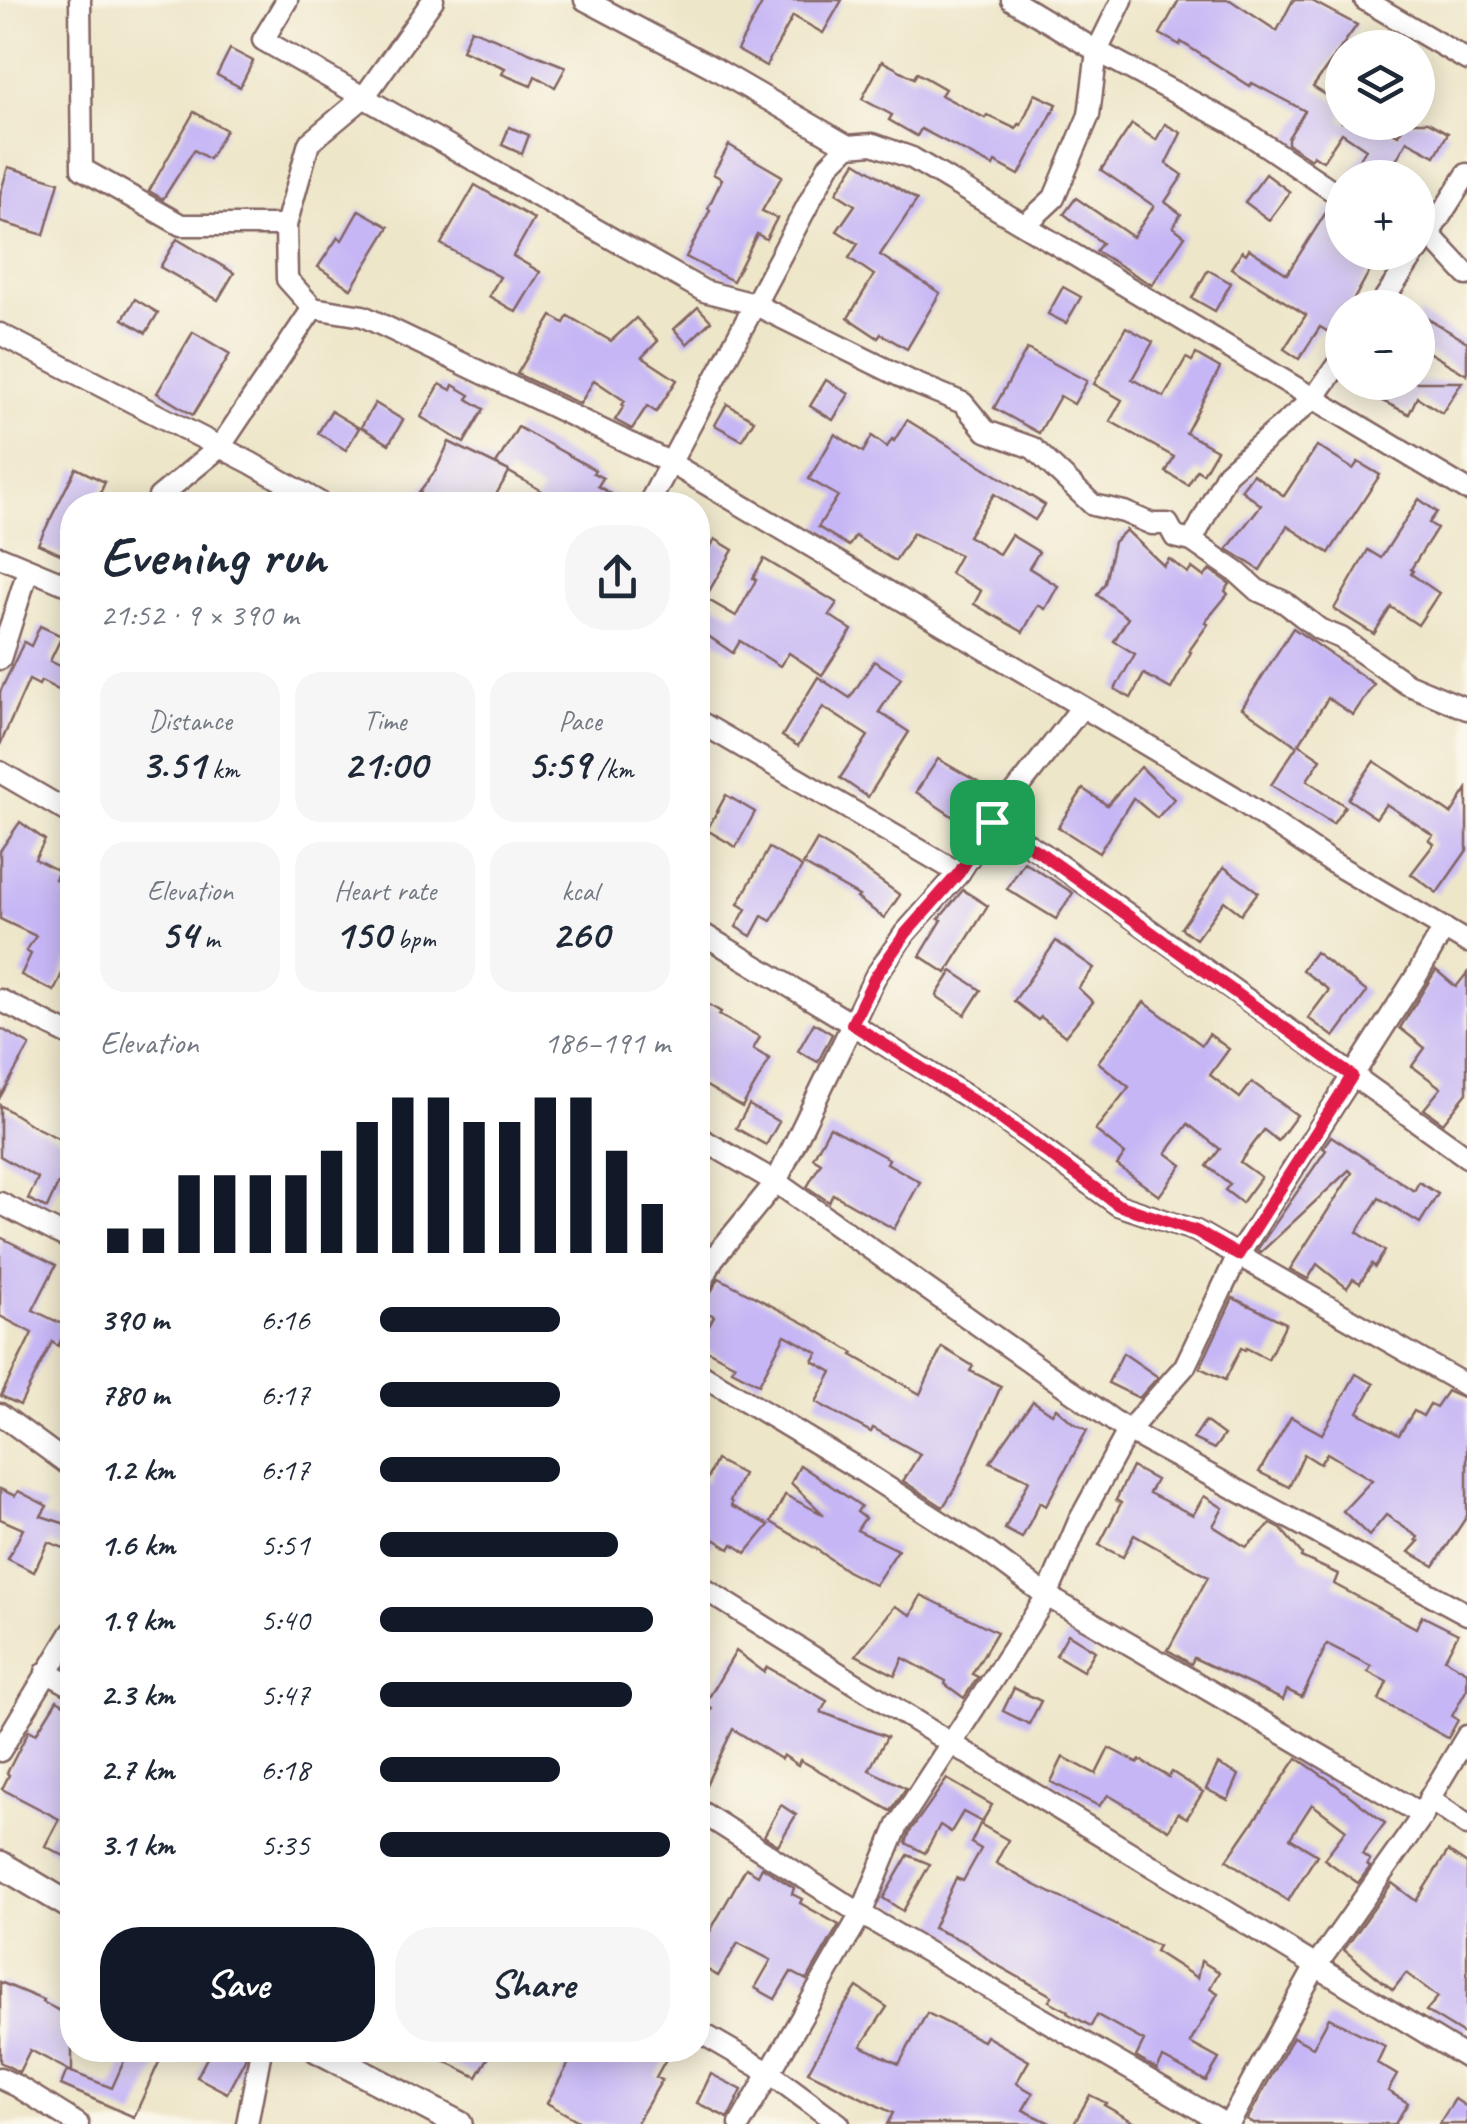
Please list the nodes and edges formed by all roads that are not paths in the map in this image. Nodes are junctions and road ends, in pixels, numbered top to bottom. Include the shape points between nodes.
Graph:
1 (80, 0) edge
2 (287, 0) edge
3 (433, 0) edge
4 (586, 0) edge
5 (1012, 0) edge
6 (1122, 0) edge
7 (1365, 0) edge
8 (1098, 50) junction
9 (1467, 60) edge
10 (364, 97) junction
11 (848, 146) junction
12 (1467, 174) edge
13 (1325, 186) edge
14 (1435, 220) edge
15 (286, 224) junction
16 (1025, 226) junction
17 (1435, 252) edge
18 (1467, 274) edge
19 (754, 304) junction
20 (312, 308) junction
21 (0, 334) edge
22 (1325, 382) edge
23 (1314, 398) junction
24 (220, 447) junction
25 (669, 462) junction
26 (1467, 490) edge
27 (164, 492) edge
28 (301, 492) edge
29 (654, 492) edge
30 (1192, 542) junction
31 (0, 557) edge
32 (28, 570) junction
33 (60, 582) edge
34 (0, 659) edge
35 (1082, 707) junction
36 (1467, 709) edge
37 (710, 728) edge
38 (0, 772) edge
39 (60, 807) edge
40 (992, 822) junction
41 (959, 873) junction
42 (1444, 928) junction
43 (710, 938) edge
44 (1467, 942) edge
45 (0, 1000) edge
46 (852, 1024) junction
47 (60, 1030) edge
48 (1352, 1076) junction
49 (710, 1144) edge
50 (1467, 1158) edge
51 (776, 1182) junction
52 (0, 1203) edge
53 (60, 1234) edge
54 (1238, 1255) junction
55 (710, 1265) edge
56 (710, 1379) edge
57 (1467, 1386) edge
58 (0, 1414) edge
59 (1128, 1431) junction
60 (60, 1457) edge
61 (710, 1593) edge
62 (1046, 1596) junction
63 (1467, 1614) edge
64 (60, 1650) edge
65 (46, 1672) junction
66 (60, 1680) edge
67 (1467, 1736) edge
68 (952, 1744) junction
69 (0, 1751) edge
70 (1426, 1807) junction
71 (710, 1818) edge
72 (1467, 1825) edge
73 (0, 1864) edge
74 (60, 1901) edge
75 (862, 1914) junction
76 (1316, 1966) junction
77 (710, 2038) edge
78 (1467, 2058) edge
79 (259, 2062) edge
80 (341, 2062) edge
81 (770, 2073) junction
82 (0, 2078) edge
83 (1200, 2118) edge
84 (78, 2124) edge
85 (246, 2124) edge
86 (459, 2124) edge
87 (740, 2124) edge
88 (839, 2124) edge
89 (1227, 2124) edge

1 - 15 street via 82,169 181,225
2 - 10 street via 263,40
3 - 10 street
4 - 11 street
5 - 8 street
6 - 8 street
7 - 9 street
8 - 13 street via 1232,123
8 - 16 street via 1090,115 1054,198
10 - 15 street via 309,143
10 - 19 street via 704,291
11 - 16 street via 873,144 912,158
11 - 19 street via 828,165
12 - 14 street
15 - 20 street via 286,279
16 - 23 street
17 - 18 street
19 - 25 street
19 - 30 street via 963,403 986,431 1033,448 1093,505 1168,524 1175,536
20 - 24 street
20 - 25 street via 363,316
21 - 24 street
22 - 23 street
23 - 26 street
23 - 30 street via 1228,474
24 - 27 street
24 - 28 street
25 - 29 street
25 - 35 street
30 - 36 street via 1407,684
31 - 32 street
32 - 33 street
32 - 34 street
35 - 40 street
35 - 42 street
37 - 41 street
38 - 39 street
40 - 41 street
40 - 48 street
41 - 46 street via 906,933
42 - 44 street
42 - 48 street
43 - 46 street
45 - 47 street
46 - 51 street
46 - 54 street via 994,1114 1118,1205 1196,1231
48 - 50 street
48 - 54 street
49 - 51 street
51 - 55 street
51 - 59 street
52 - 53 street
54 - 57 street
54 - 59 street via 1184,1366
56 - 62 street
58 - 60 street
59 - 62 street
59 - 63 street
61 - 68 street
62 - 68 street
62 - 70 street
64 - 65 street
65 - 66 street
65 - 69 street
67 - 70 street
68 - 75 street via 898,1825
68 - 76 street
70 - 72 street
70 - 76 street
71 - 75 street
73 - 74 street
75 - 81 street
75 - 83 street
76 - 78 street
76 - 89 street
77 - 81 street
79 - 85 street
80 - 86 street
81 - 87 street
81 - 88 street
82 - 84 street
83 - 89 street

